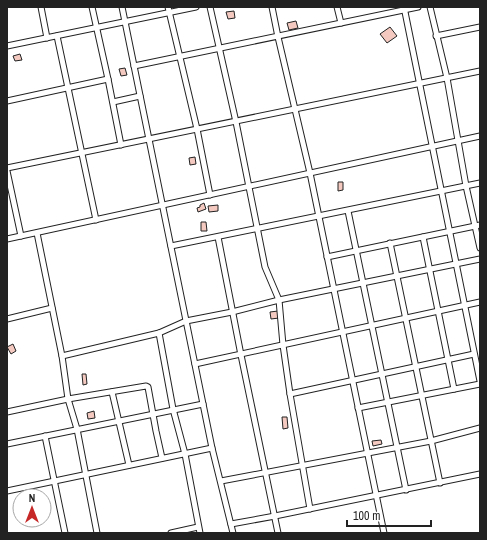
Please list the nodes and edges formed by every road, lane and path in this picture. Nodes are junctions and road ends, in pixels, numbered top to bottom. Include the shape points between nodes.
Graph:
1 (40, 7) edge
2 (92, 7) edge
3 (122, 7) edge
4 (196, 7) edge
5 (210, 7) edge
6 (272, 7) edge
7 (337, 7) edge
8 (418, 7) edge
9 (430, 7) edge
10 (404, 8) edge
11 (169, 10) edge
12 (125, 22) junction
13 (341, 23) junction
14 (96, 27) junction
15 (480, 27) edge
16 (56, 36) junction
17 (436, 36) junction
18 (278, 37) junction
19 (47, 38) junction
20 (7, 46) edge
21 (219, 48) junction
22 (179, 56) junction
23 (134, 66) junction
24 (480, 72) edge
25 (447, 78) junction
26 (108, 79) junction
27 (420, 83) junction
28 (67, 88) junction
29 (140, 96) junction
30 (7, 100) edge
31 (113, 102) junction
32 (295, 109) junction
33 (236, 122) junction
34 (197, 129) junction
35 (480, 136) edge
36 (149, 139) junction
37 (458, 140) junction
38 (121, 145) junction
39 (432, 146) junction
40 (82, 153) junction
41 (7, 168) edge
42 (7, 171) edge
43 (310, 173) junction
44 (480, 183) edge
45 (249, 186) junction
46 (466, 186) junction
47 (440, 191) junction
48 (210, 195) junction
49 (162, 205) junction
50 (348, 211) junction
51 (319, 216) junction
52 (96, 220) junction
53 (478, 225) edge
54 (257, 229) junction
55 (449, 231) junction
56 (37, 233) junction
57 (20, 236) junction
58 (218, 237) junction
59 (423, 237) junction
60 (7, 239) edge
61 (390, 243) junction
62 (171, 246) junction
63 (480, 248) edge
64 (356, 251) junction
65 (327, 257) junction
66 (480, 259) edge
67 (456, 264) junction
68 (430, 270) junction
69 (396, 277) junction
70 (363, 284) junction
71 (334, 288) junction
72 (279, 300) junction
73 (480, 302) edge
74 (464, 306) junction
75 (52, 308) junction
76 (438, 311) junction
77 (232, 312) junction
78 (405, 318) junction
79 (7, 319) edge
80 (186, 321) junction
81 (372, 326) junction
82 (343, 332) junction
83 (159, 333) junction
84 (283, 345) junction
85 (474, 354) junction
86 (241, 355) junction
87 (62, 356) junction
88 (448, 360) junction
89 (195, 364) junction
90 (415, 367) junction
91 (382, 374) junction
92 (353, 381) junction
93 (480, 381) edge
94 (480, 384) edge
95 (454, 389) junction
96 (112, 392) junction
97 (290, 394) junction
98 (421, 395) junction
99 (68, 399) junction
100 (388, 402) junction
101 (203, 404) junction
102 (358, 408) junction
103 (174, 409) junction
104 (7, 412) edge
105 (153, 414) junction
106 (119, 421) junction
107 (480, 428) edge
108 (77, 429) junction
109 (45, 436) junction
110 (431, 441) junction
111 (7, 444) edge
112 (397, 447) junction
113 (212, 448) junction
114 (367, 453) junction
115 (185, 454) junction
116 (162, 458) junction
117 (129, 465) junction
118 (303, 465) junction
119 (266, 473) junction
120 (86, 474) junction
121 (480, 474) edge
122 (54, 481) junction
123 (221, 481) junction
124 (440, 483) junction
125 (406, 490) junction
126 (7, 491) edge
127 (376, 496) junction
128 (310, 509) junction
129 (275, 516) junction
130 (231, 524) junction
131 (198, 527) junction
132 (65, 533) edge
133 (97, 533) edge
134 (171, 533) edge
135 (200, 533) edge
136 (233, 533) edge
137 (278, 533) edge
138 (384, 533) edge

1 - 19 street
2 - 14 street
3 - 12 street
4 - 11 street
5 - 21 street
6 - 18 street
7 - 13 street
8 - 10 street
9 - 17 street
10 - 13 street
10 - 27 street
11 - 12 street
11 - 22 street
12 - 14 street
12 - 23 street
13 - 18 street
14 - 16 street
14 - 26 street
15 - 17 street
16 - 19 street
16 - 28 street
17 - 25 street
18 - 21 street
18 - 32 street
19 - 20 street
21 - 22 street
21 - 33 street
22 - 23 street
22 - 34 street
23 - 29 street
24 - 25 street
25 - 27 street
25 - 37 street
26 - 28 street
26 - 31 street
27 - 32 street
27 - 39 street
28 - 30 street
28 - 40 street
29 - 31 street
29 - 36 street
31 - 38 street
32 - 33 street
32 - 43 street
33 - 34 street
33 - 45 street
34 - 36 street
34 - 48 street
35 - 37 street
36 - 38 street
36 - 49 street
37 - 39 street
37 - 46 street
38 - 40 street
39 - 43 street
39 - 47 street
40 - 41 street
40 - 52 street
42 - 57 street
43 - 45 street
43 - 51 street
44 - 46 street
45 - 48 street
45 - 54 street
46 - 47 street
46 - 53 street
47 - 50 street
47 - 55 street
48 - 49 street
49 - 52 street
49 - 62 street
50 - 51 street
50 - 64 street
51 - 54 street
51 - 65 street
52 - 56 street
53 - 55 street
53 - 63 street
54 - 58 street
54 - 72 street via 265,267
55 - 59 street
55 - 67 street
56 - 57 street
56 - 75 street
57 - 60 street
58 - 62 street
58 - 77 street
59 - 61 street
59 - 68 street
61 - 64 street
61 - 69 street
62 - 80 street
64 - 65 street
64 - 70 street
65 - 71 street
66 - 67 street
67 - 68 street
67 - 74 street
68 - 69 street
68 - 76 street
69 - 70 street
69 - 78 street
70 - 71 street
70 - 81 street
71 - 72 street
71 - 82 street
72 - 77 street
72 - 84 street
73 - 74 street
74 - 76 street
74 - 85 street
75 - 79 street
75 - 87 street
76 - 78 street
76 - 88 street
77 - 80 street
77 - 86 street
78 - 81 street
78 - 90 street
80 - 83 street
80 - 89 street
81 - 82 street
81 - 91 street
82 - 84 street
82 - 92 street
83 - 87 street
83 - 103 street
84 - 86 street
84 - 97 street
85 - 88 street
85 - 93 street
86 - 89 street
86 - 119 street
87 - 99 street
88 - 90 street
88 - 95 street
89 - 101 street
90 - 91 street
90 - 98 street
91 - 92 street
91 - 100 street
92 - 97 street
92 - 102 street
94 - 95 street
95 - 98 street
96 - 99 street
96 - 105 street via 148,387
96 - 106 street
97 - 118 street
98 - 100 street
98 - 110 street
99 - 104 street
99 - 108 street
100 - 102 street
100 - 112 street
101 - 103 street
101 - 113 street
102 - 114 street
103 - 105 street
103 - 115 street
105 - 106 street
105 - 116 street
106 - 108 street
106 - 117 street
107 - 110 street
108 - 109 street
108 - 120 street
109 - 111 street
109 - 122 street
110 - 112 street
110 - 124 street
112 - 114 street
112 - 125 street
113 - 115 street
113 - 123 street
114 - 118 street
114 - 127 street
115 - 116 street
115 - 131 street
116 - 117 street
117 - 120 street
118 - 119 street
118 - 128 street
119 - 123 street
119 - 129 street
120 - 122 street
120 - 133 street
121 - 124 street
122 - 126 street
122 - 132 street
123 - 130 street
124 - 125 street
125 - 127 street
127 - 128 street
127 - 138 street
128 - 129 street
129 - 130 street
129 - 137 street
130 - 136 street
131 - 134 street
131 - 135 street

